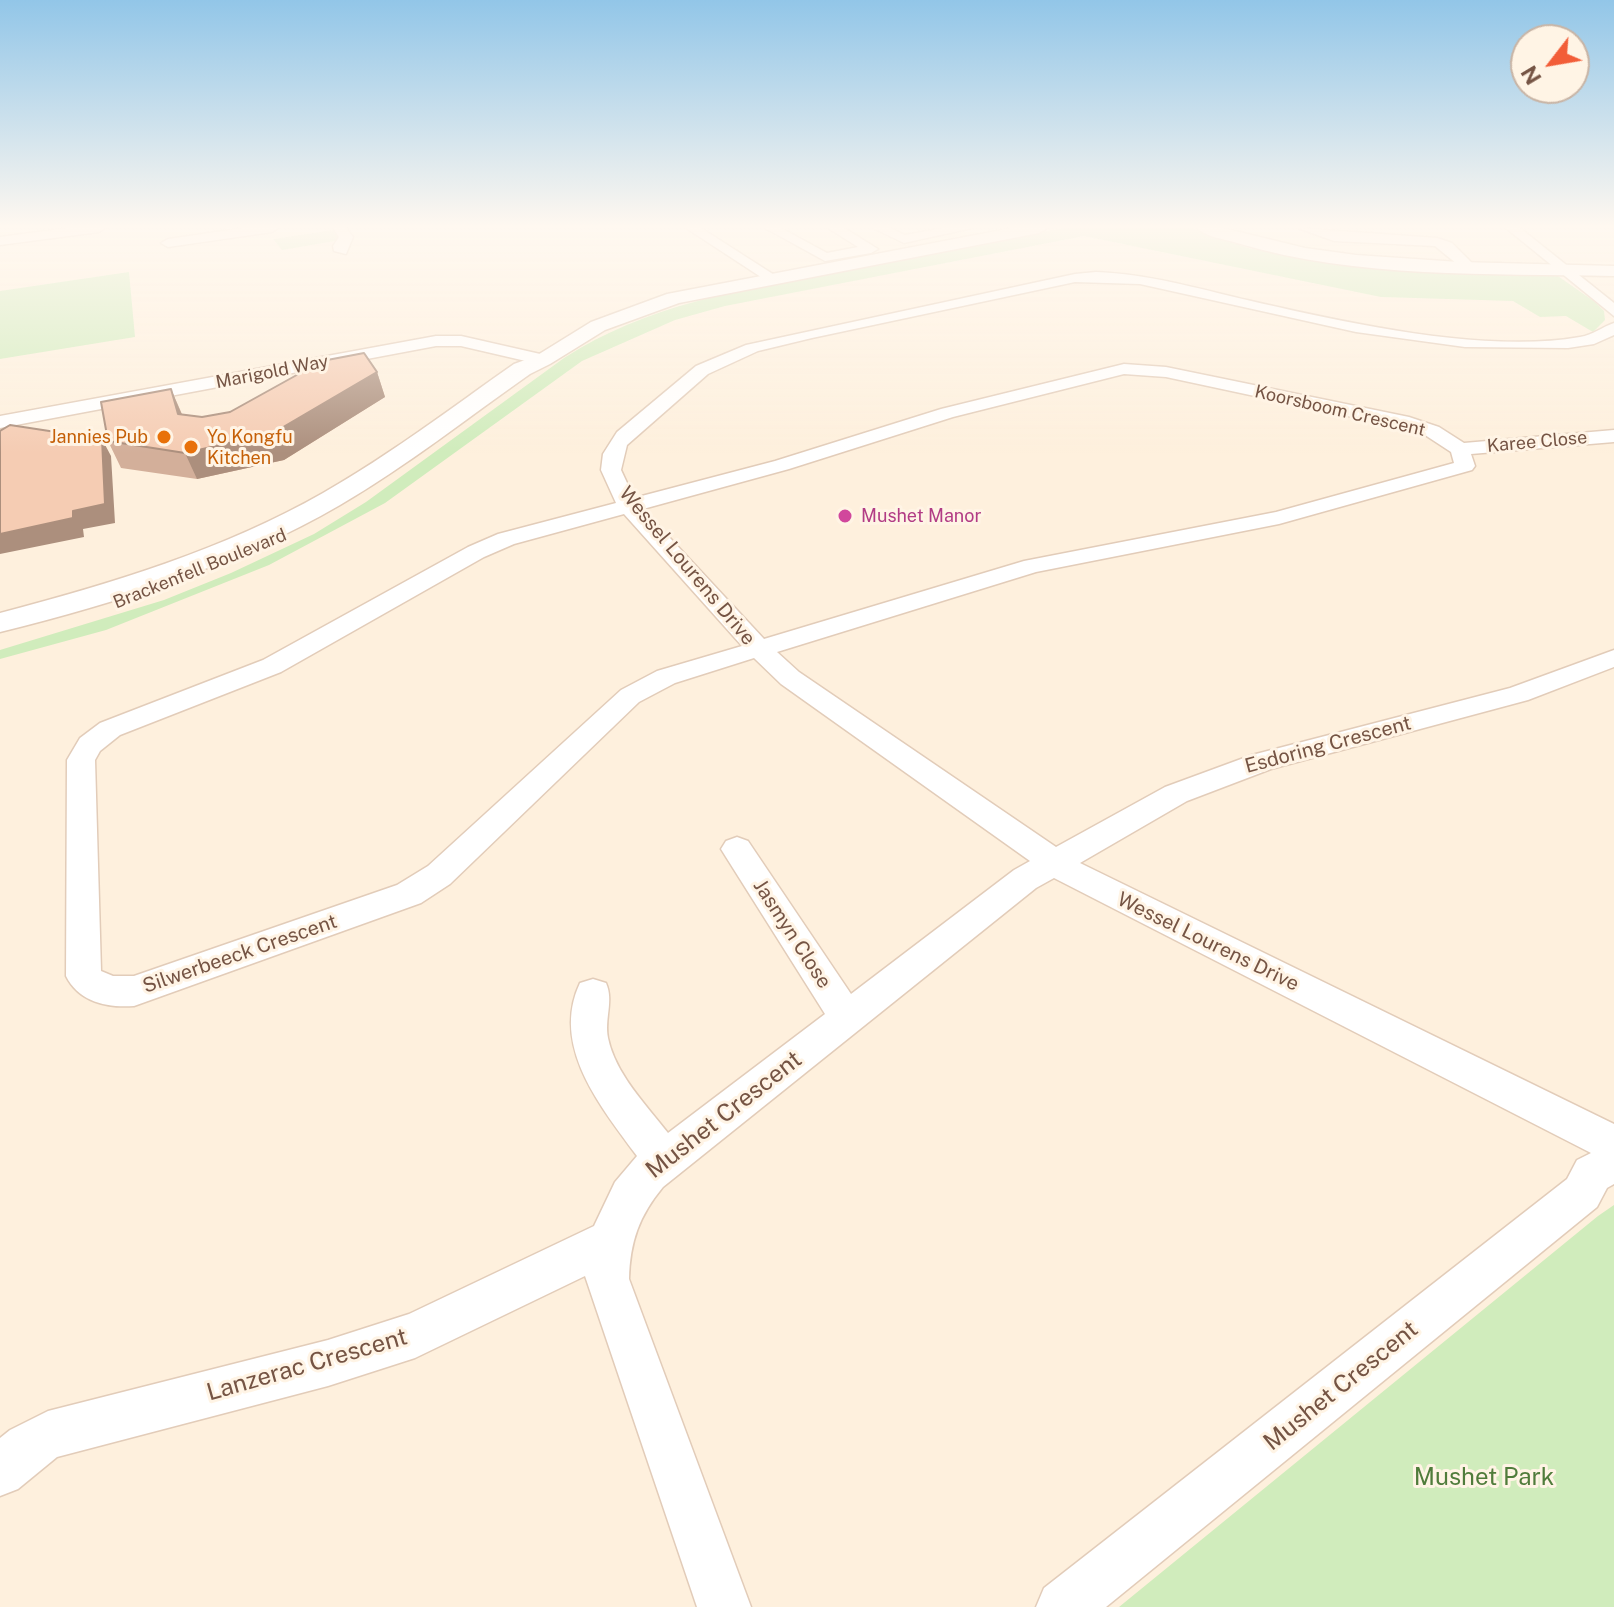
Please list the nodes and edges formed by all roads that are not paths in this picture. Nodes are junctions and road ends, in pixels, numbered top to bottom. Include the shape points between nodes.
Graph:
1 (660, 303) edge
2 (957, 303) edge
3 (1239, 303) edge
4 (1614, 328) edge
5 (543, 360) junction
6 (0, 422) edge
7 (1614, 436) edge
8 (1460, 449) junction
9 (630, 506) junction
10 (0, 623) edge
11 (0, 638) edge
12 (757, 649) junction
13 (1614, 658) edge
14 (737, 849) dead end
15 (1054, 862) junction
16 (593, 994) dead end
17 (847, 1018) junction
18 (1614, 1144) edge
19 (664, 1161) junction
20 (1614, 1163) edge
21 (609, 1241) junction
22 (0, 1471) edge
23 (724, 1607) edge
24 (1063, 1607) edge

1 - 5 street, Brackenfell Boulevard via 582,334
2 - 9 street, Wessel Lourens Drive via 777,341 702,370 615,446 613,477
3 - 4 street, Wessel Lourens Drive via 1423,338 1549,345 1590,339
5 - 6 street, Marigold Way via 461,341 436,341
5 - 10 street, Brackenfell Boulevard via 304,514 157,576
5 - 11 street, Brackenfell Boulevard via 523,380 373,486 299,529 200,573
7 - 8 street, Karee Close
8 - 9 street, Koorsboom Crescent via 1409,423 1133,368 947,413
8 - 12 street via 1465,466 1454,471 1279,518 1032,566
9 - 12 street, Wessel Lourens Drive
9 - 12 street, Silwerbeeck Crescent via 485,547 272,666 99,736 84,752 80,767 82,967 89,983 108,991 134,991 409,894 439,875 630,696 666,677
12 - 15 street, Wessel Lourens Drive via 790,678
13 - 15 street, Esdoring Crescent via 1519,694 1222,774
14 - 17 street, Jasmyn Close
15 - 17 street, Mushet Crescent
15 - 18 street, Wessel Lourens Drive
16 - 19 street via 589,1043
17 - 19 street, Mushet Crescent
19 - 21 street, Mushet Crescent via 635,1187
20 - 24 street, Mushet Crescent via 1592,1174 1582,1193
21 - 22 street, Lanzerac Crescent via 415,1335 328,1363 48,1435
21 - 23 street, Mushet Crescent via 607,1279

